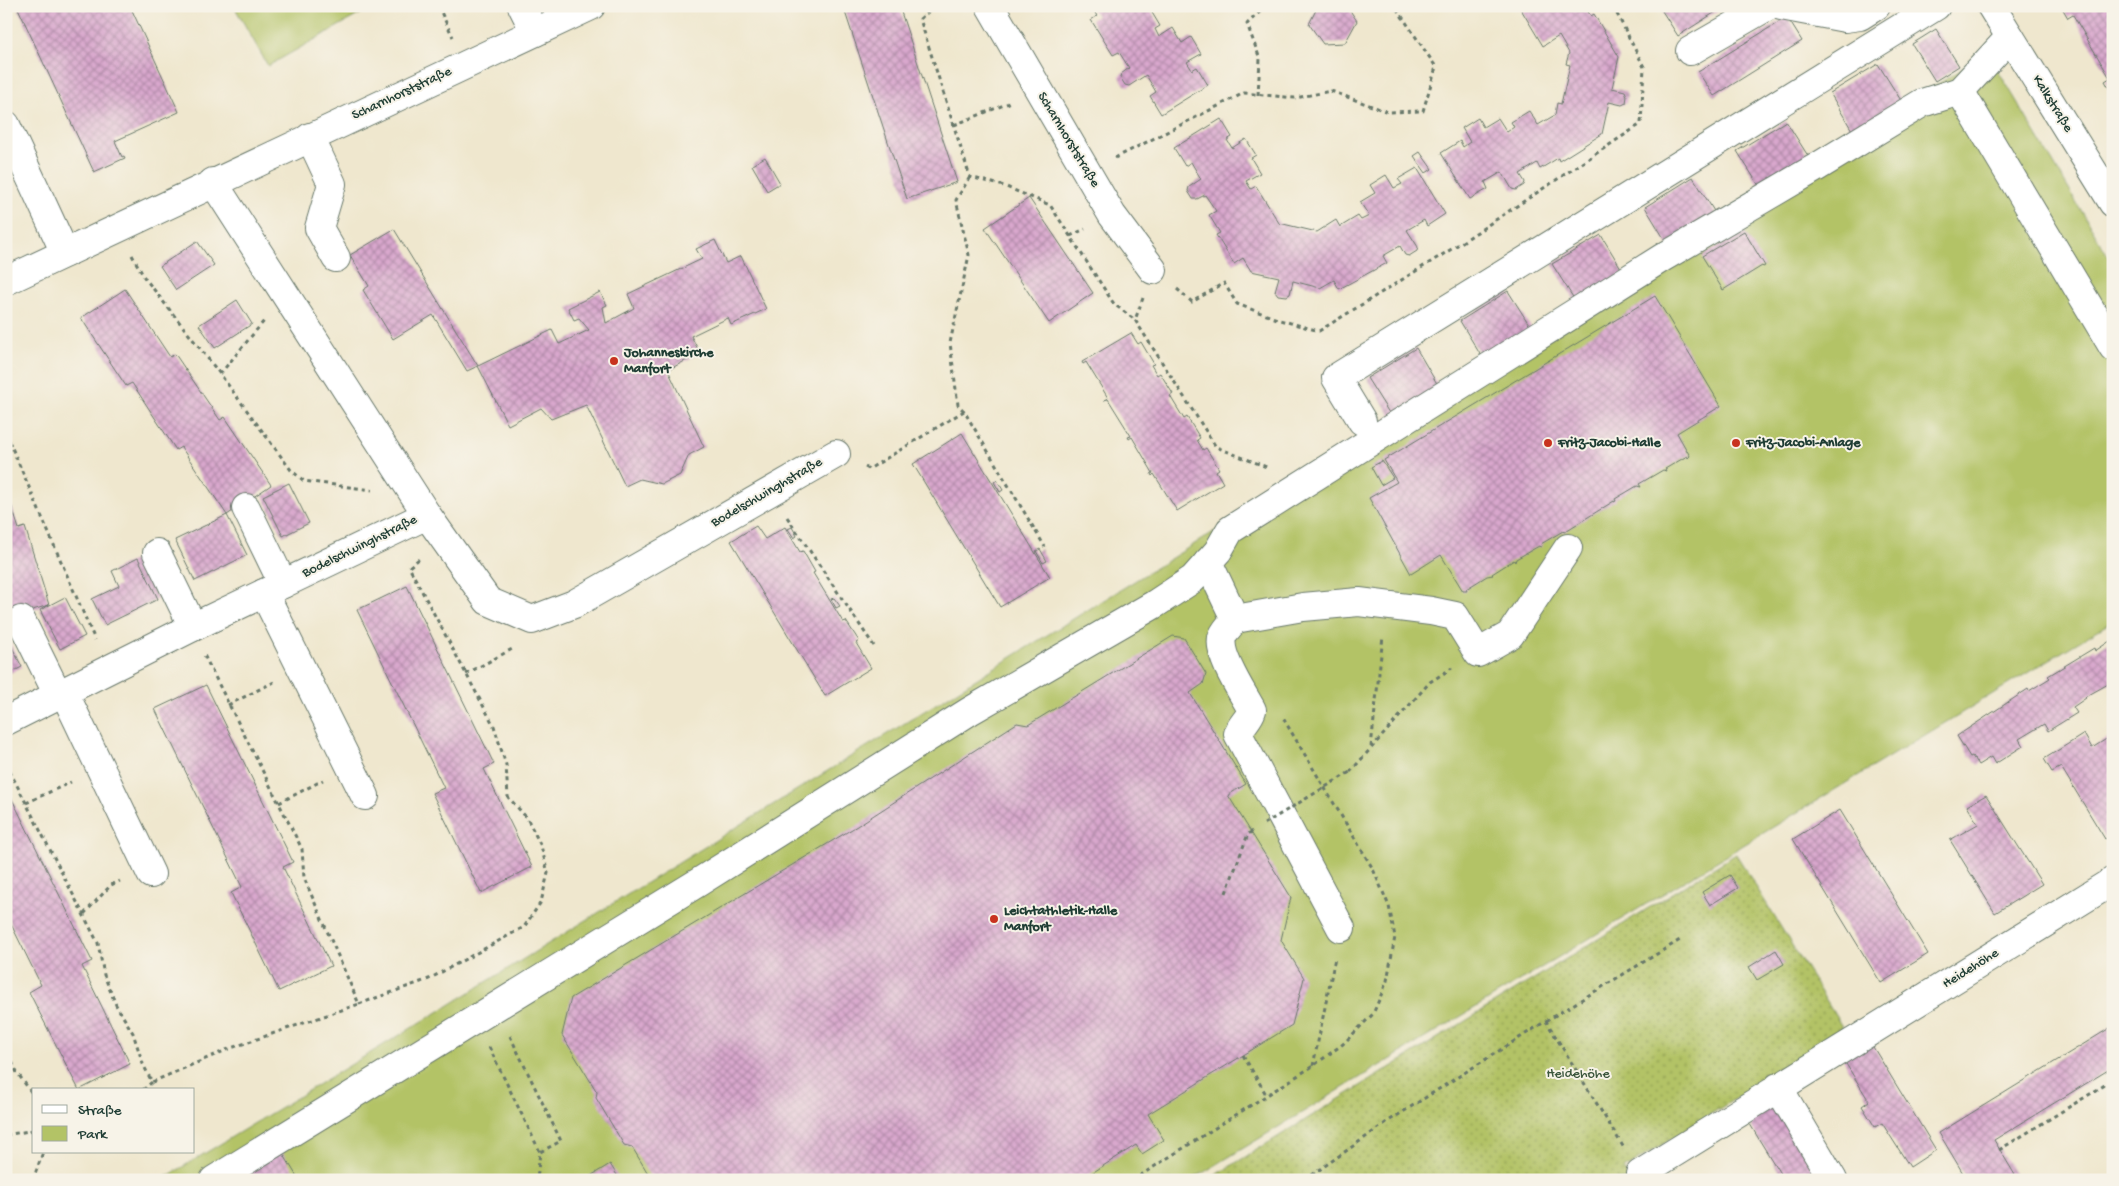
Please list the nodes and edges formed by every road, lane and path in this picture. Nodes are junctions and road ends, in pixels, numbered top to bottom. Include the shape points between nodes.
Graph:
1 (522, 6) edge
2 (591, 6) edge
3 (936, 6) edge
4 (990, 6) edge
5 (1266, 6) edge
6 (1395, 6) edge
7 (1613, 6) edge
8 (1768, 6) edge
9 (1781, 6) edge
10 (1876, 6) edge
11 (1991, 6) edge
12 (1920, 10) edge
13 (535, 32) junction
14 (2010, 37) junction
15 (1690, 51) dead end
16 (1038, 88) junction
17 (1960, 91) junction
18 (1258, 95) junction
19 (6, 125) edge
20 (954, 125) junction
21 (310, 137) junction
22 (1088, 172) junction
23 (2105, 172) edge
24 (970, 177) junction
25 (213, 182) junction
26 (2113, 203) edge
27 (118, 228) junction
28 (65, 253) junction
29 (336, 258) dead end
30 (1153, 270) junction
31 (6, 281) edge
32 (286, 295) junction
33 (2105, 315) edge
34 (1135, 320) junction
35 (2113, 348) edge
36 (220, 374) junction
37 (964, 412) junction
38 (1362, 421) dead end
39 (6, 434) edge
40 (836, 454) joint
41 (1276, 468) dead end
42 (770, 492) junction
43 (420, 505) junction
44 (246, 508) dead end
45 (444, 540) junction
46 (1045, 548) dead end
47 (1568, 548) dead end
48 (157, 553) dead end
49 (1208, 562) junction
50 (274, 589) junction
51 (1387, 606) junction
52 (1235, 619) junction
53 (21, 620) dead end
54 (532, 620) junction
55 (192, 628) junction
56 (874, 646) dead end
57 (302, 668) junction
58 (1452, 669) dead end
59 (108, 670) junction
60 (466, 674) junction
61 (61, 693) junction
62 (228, 705) junction
63 (1278, 711) dead end
64 (6, 721) edge
65 (1371, 748) junction
66 (6, 764) edge
67 (351, 766) junction
68 (100, 768) junction
69 (365, 796) dead end
70 (26, 803) junction
71 (278, 803) junction
72 (149, 871) joint
73 (2113, 881) edge
74 (1226, 893) dead end
75 (84, 914) junction
76 (1341, 928) joint
77 (1680, 940) dead end
78 (359, 1004) junction
79 (475, 1019) junction
80 (1546, 1022) junction
81 (509, 1033) dead end
82 (6, 1047) edge
83 (1243, 1055) dead end
84 (1313, 1066) junction
85 (2113, 1080) edge
86 (152, 1082) junction
87 (1778, 1087) junction
88 (144, 1088) edge
89 (32, 1093) edge
90 (1267, 1096) junction
91 (32, 1130) edge
92 (6, 1135) edge
93 (2000, 1150) dead end
94 (540, 1152) junction
95 (43, 1154) edge
96 (1963, 1172) dead end
97 (1642, 1177) edge
98 (33, 1180) edge
99 (214, 1180) edge
100 (537, 1180) edge
101 (1132, 1180) edge
102 (1305, 1180) edge
103 (1833, 1180) edge
104 (1950, 1180) edge

1 - 13 street
2 - 13 street, Scharnhorststraße
3 - 20 path via 920,19
4 - 16 street, Scharnhorststraße
5 - 18 path via 1247,24 1260,59
6 - 18 path via 1436,67 1424,111 1388,112 1331,91 1295,98
7 - 30 path via 1644,66 1641,124 1450,250 1319,331 1237,304 1224,283 1192,302
8 - 15 street
9 - 10 street via 1845,18 1860,16
11 - 14 street, Kalkstraße
12 - 38 street via 1336,378
13 - 21 street, Scharnhorststraße
14 - 17 street
14 - 23 street, Kalkstraße
16 - 20 path via 1002,107
16 - 22 street, Scharnhorststraße
17 - 33 street
17 - 49 street via 1922,103 1506,355 1230,530
18 - 22 path via 1244,93
19 - 28 street
20 - 24 path
21 - 25 street, Scharnhorststraße
21 - 29 street via 332,184 319,228
22 - 30 street, Scharnhorststraße via 1112,215
23 - 26 street, Kalkstraße
24 - 34 path via 1004,186 1050,205 1114,304
24 - 37 path via 956,200 969,255 950,343 958,405
25 - 27 street, Scharnhorststraße
25 - 32 street
27 - 28 street, Scharnhorststraße
27 - 36 path via 144,277
28 - 31 street, Scharnhorststraße
30 - 34 path
32 - 36 path
32 - 43 street
33 - 35 street
34 - 41 path via 1216,446
36 - 43 path via 291,470 304,481
37 - 40 path via 869,469
37 - 46 path
39 - 59 path
40 - 42 street, Bodelschwinghstraße
42 - 54 street, Bodelschwinghstraße via 574,604
42 - 56 path
43 - 45 street, Bodelschwinghstraße
43 - 50 street, Bodelschwinghstraße
44 - 50 street
45 - 54 street, Bodelschwinghstraße via 488,601
45 - 60 path via 409,567
47 - 51 street via 1510,635 1478,653 1455,616
48 - 55 street
49 - 52 street
49 - 79 street via 1193,578 1155,604 970,711
50 - 55 street, Bodelschwinghstraße
50 - 57 street
51 - 52 street via 1359,602
51 - 65 path
52 - 76 street via 1222,636 1221,647 1252,710 1250,719 1238,734
53 - 61 street
54 - 60 path via 520,645
55 - 59 street, Bodelschwinghstraße
55 - 62 path
57 - 62 path
57 - 67 street
58 - 65 path via 1430,682
59 - 61 street, Bodelschwinghstraße
60 - 78 path via 494,726 506,766 508,797 527,818 541,846 548,873 541,902 524,927 429,979
61 - 64 street, Bodelschwinghstraße
61 - 68 street
62 - 71 path
63 - 84 path via 1374,869 1389,906 1395,937 1387,981 1372,1014 1343,1044
65 - 74 path, bridge via 1350,772 1248,834
66 - 70 path
67 - 69 street
67 - 71 path
68 - 70 path
68 - 72 street
70 - 75 path
71 - 78 path via 302,850 304,878
72 - 75 path via 111,885
73 - 87 street, Heidehöhe
75 - 86 path via 98,944 104,975 116,1005 133,1033
76 - 84 path
77 - 80 path
78 - 86 path via 231,1048
79 - 94 path
79 - 99 street
80 - 97 path
80 - 102 path via 1387,1122
81 - 94 path via 561,1141
82 - 89 path via 16,1071
83 - 90 path
84 - 90 path
85 - 93 path
86 - 88 path
87 - 97 street, Heidehöhe
87 - 103 street
90 - 101 path
91 - 92 path
94 - 100 path
95 - 98 path
96 - 104 path

